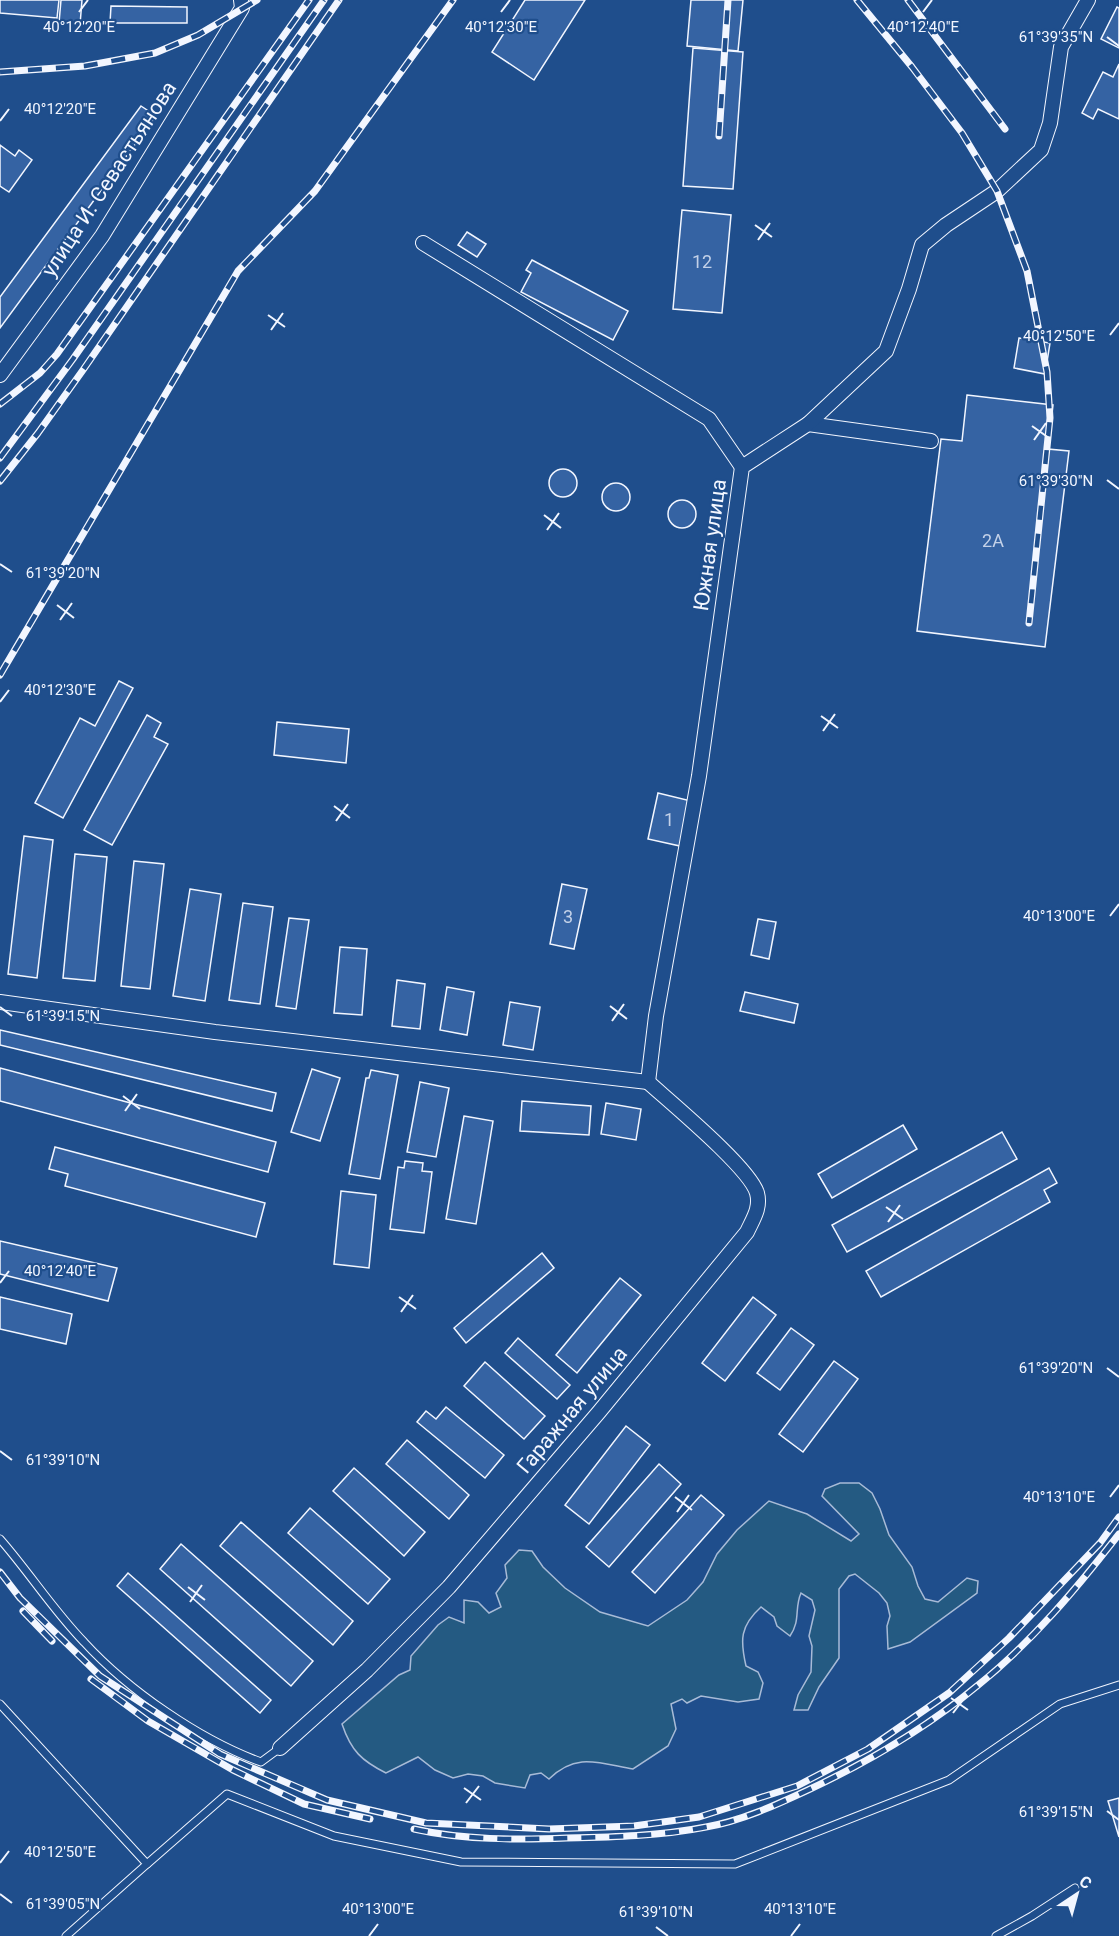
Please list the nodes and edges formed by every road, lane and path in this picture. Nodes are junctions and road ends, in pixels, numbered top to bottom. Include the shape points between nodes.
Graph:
1 (241, 0) edge
2 (1088, 0) edge
3 (423, 243) dead end
4 (0, 375) edge
5 (808, 424) junction
6 (932, 441) dead end
7 (742, 467) junction
8 (0, 1002) edge
9 (648, 1082) junction
10 (0, 1539) edge
11 (1119, 1685) edge
12 (0, 1704) edge
13 (280, 1748) joint
14 (147, 1864) junction
15 (1075, 1888) dead end
16 (66, 1936) edge
17 (996, 1936) edge

1 - 4 street, улица И. Севастьянова via 242,8 102,236
2 - 5 street, Южная улица via 1061,47 1050,123 1041,150 997,191 922,245 886,351
3 - 7 street via 709,419
5 - 6 street
5 - 7 street, Южная улица
7 - 9 street, Южная улица via 699,776
8 - 9 street via 215,1032
9 - 13 street, Гаражная улица via 743,1170 757,1192 758,1209 747,1232 449,1587 367,1670
10 - 13 lane via 83,1642 130,1686 240,1754 261,1762
11 - 14 lane via 1060,1704 949,1780 735,1864 461,1862 334,1836 227,1794
12 - 14 lane
14 - 16 lane
15 - 17 lane

